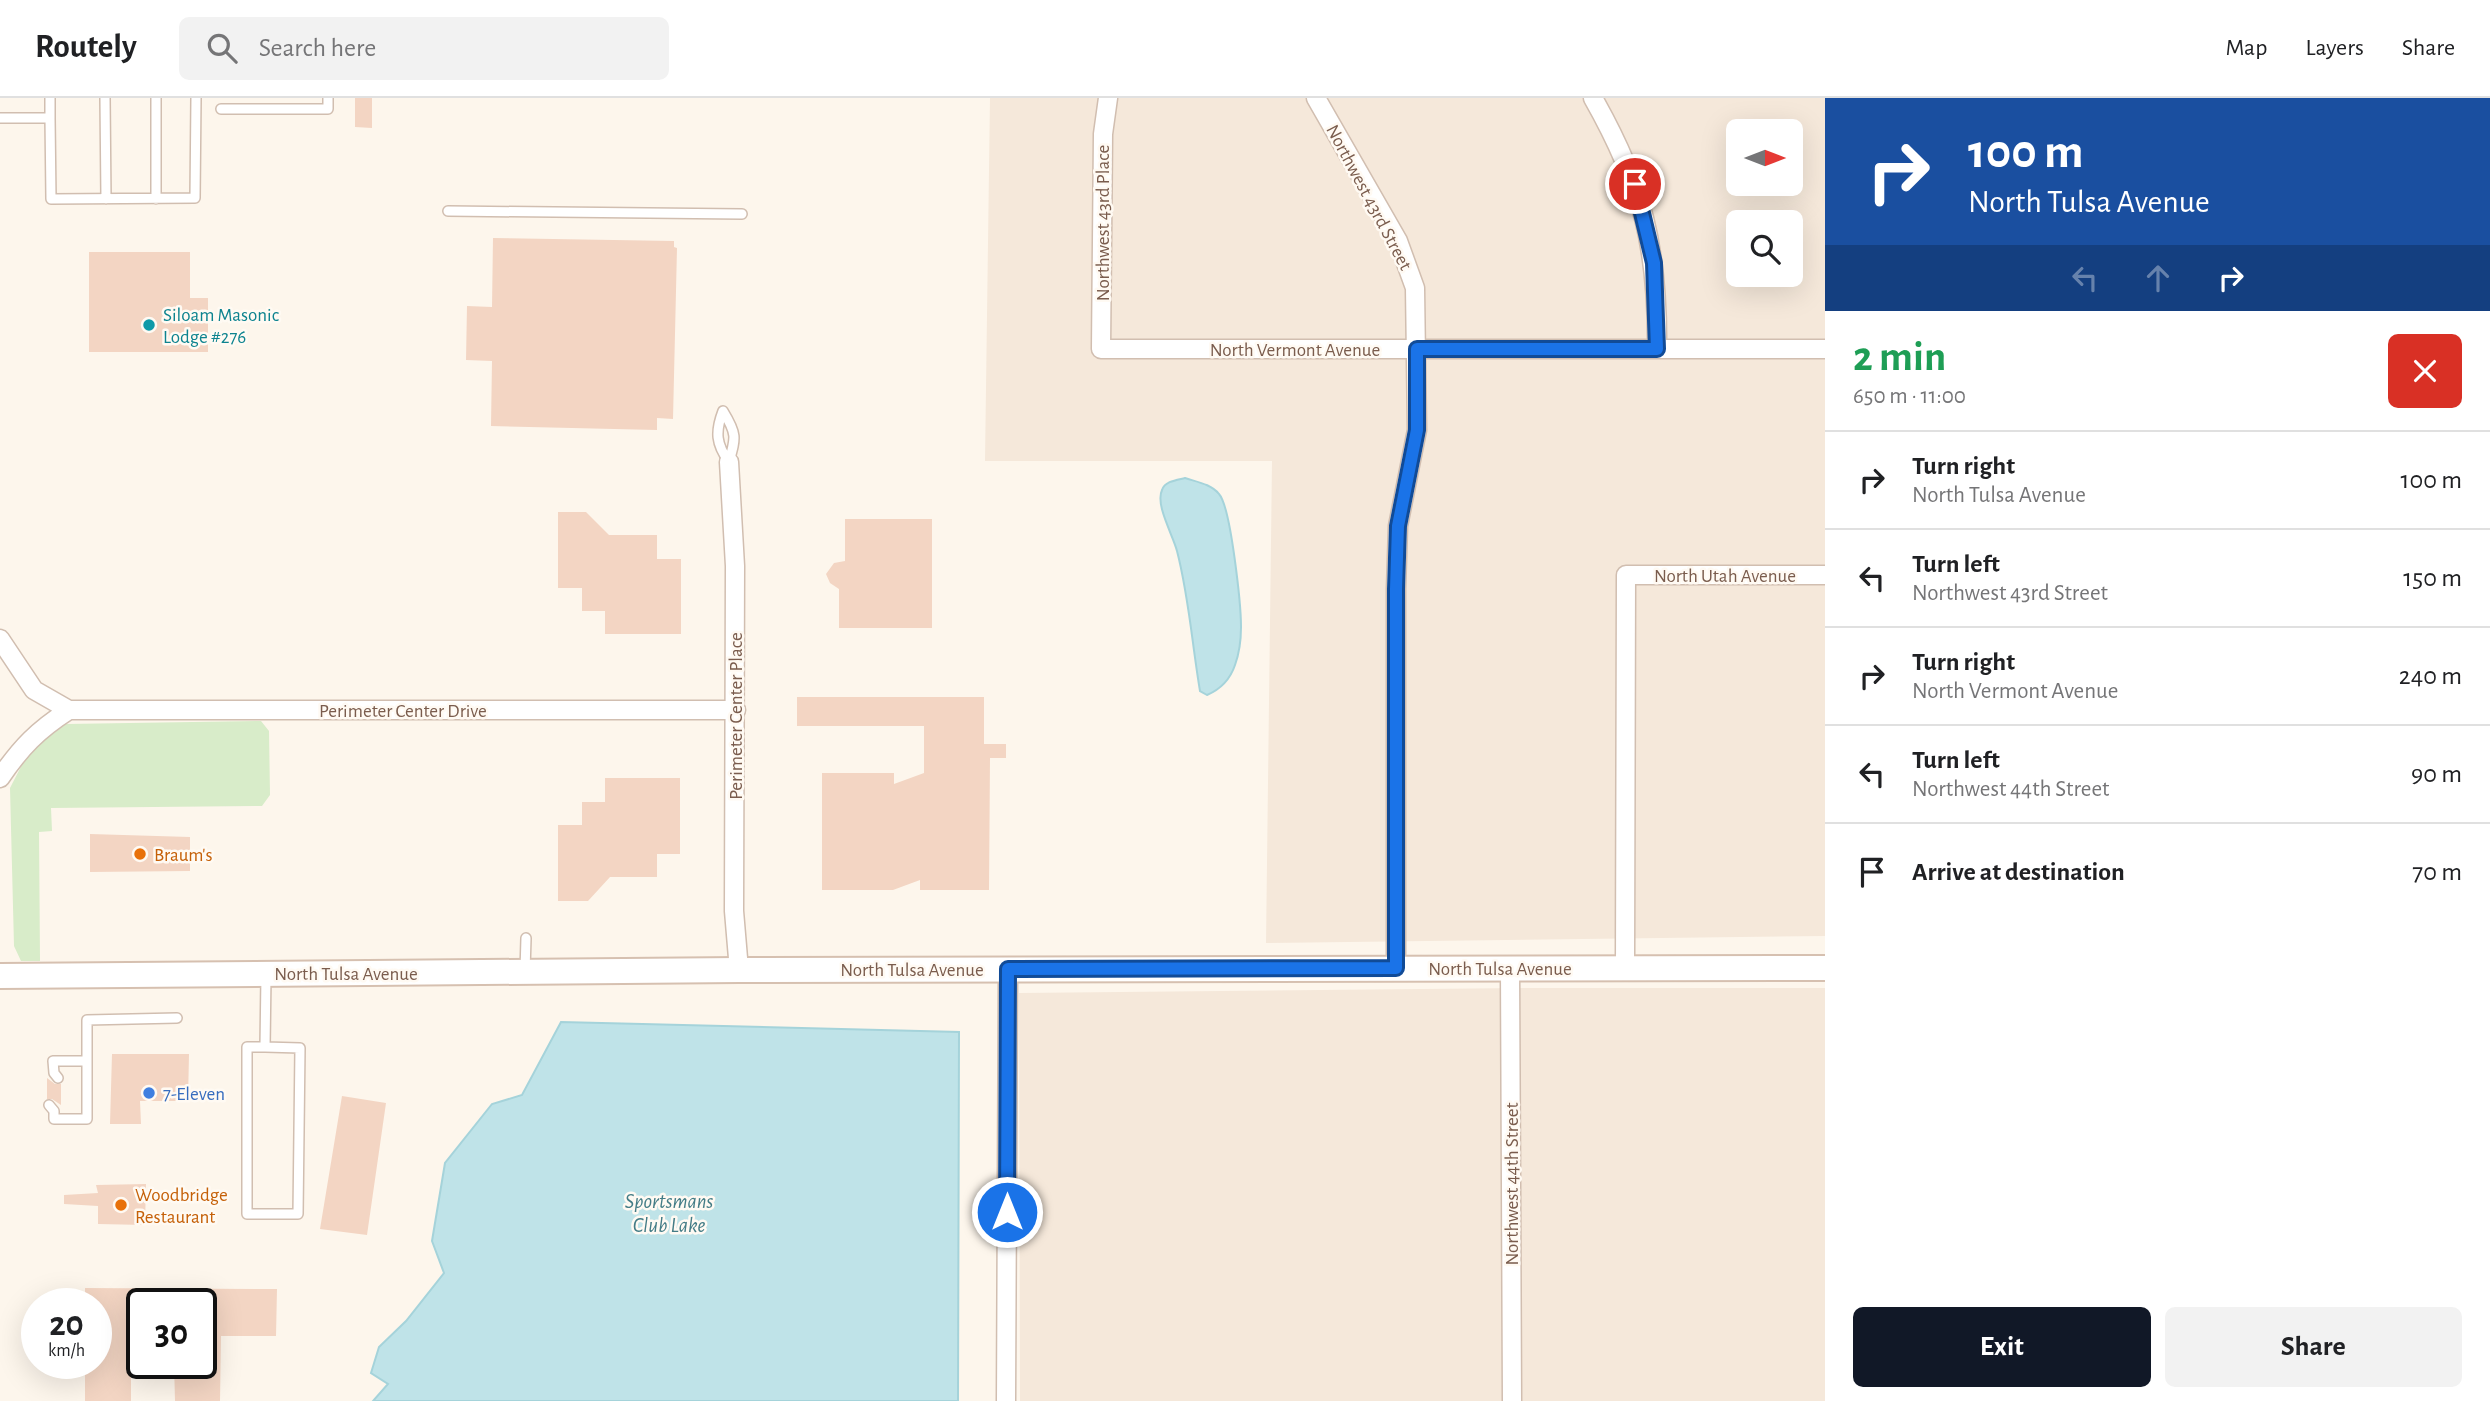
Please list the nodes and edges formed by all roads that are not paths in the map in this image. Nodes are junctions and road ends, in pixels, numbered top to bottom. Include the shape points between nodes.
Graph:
1 (50, 98) edge
2 (105, 98) edge
3 (156, 98) edge
4 (196, 98) edge
5 (328, 98) edge
6 (1108, 98) edge
7 (1316, 98) edge
8 (1593, 98) edge
9 (221, 109) dead end
10 (0, 118) edge
11 (50, 118) junction
12 (106, 199) junction
13 (156, 199) junction
14 (448, 211) dead end
15 (742, 214) dead end
16 (1101, 349) joint
17 (1417, 349) junction
18 (1657, 349) junction
19 (1825, 349) edge
20 (729, 462) junction
21 (1825, 575) edge
22 (0, 639) edge
23 (69, 710) junction
24 (736, 710) junction
25 (0, 778) edge
26 (526, 938) dead end
27 (1396, 968) junction
28 (1510, 968) junction
29 (1625, 968) junction
30 (1825, 968) edge
31 (1008, 969) junction
32 (739, 970) junction
33 (525, 972) junction
34 (266, 974) junction
35 (0, 976) edge
36 (177, 1018) dead end
37 (265, 1048) junction
38 (87, 1061) junction
39 (54, 1076) dead end
40 (54, 1107) dead end
41 (1006, 1401) edge
42 (1512, 1401) edge

1 - 11 lane
2 - 12 lane
3 - 13 lane
4 - 13 lane via 195,198
5 - 9 lane via 328,109
6 - 16 street, Northwest 43rd Place via 1103,134
7 - 17 street, Northwest 43rd Street via 1407,259 1415,288
8 - 18 street via 1630,170 1648,231 1658,300
10 - 11 lane
11 - 12 lane via 51,199
12 - 13 lane
14 - 15 lane
16 - 17 street, North Vermont Avenue
17 - 18 street, North Vermont Avenue
17 - 27 street, Northwest 43rd Street via 1417,430 1398,526
18 - 19 street, North Vermont Avenue
20 - 20 lane via 736,438 723,411 717,440
20 - 24 street, Perimeter Center Place
21 - 29 street, North Utah Avenue via 1626,575
22 - 23 street, Perimeter Center Drive via 34,690
23 - 24 street, Perimeter Center Drive
23 - 25 street via 22,747
24 - 32 street, Perimeter Center Place via 734,911
26 - 33 lane
27 - 28 street, North Tulsa Avenue
27 - 31 street, North Tulsa Avenue
28 - 29 street, North Tulsa Avenue
28 - 42 street, Northwest 44th Street
29 - 30 street, North Tulsa Avenue
31 - 32 street, North Tulsa Avenue
31 - 41 street
32 - 33 street, North Tulsa Avenue
33 - 34 street, North Tulsa Avenue
34 - 35 street, North Tulsa Avenue
34 - 37 lane
36 - 38 lane via 87,1020
37 - 37 lane via 300,1048 298,1214 247,1214 247,1048
38 - 39 lane via 53,1061
38 - 40 lane via 87,1119 54,1119

